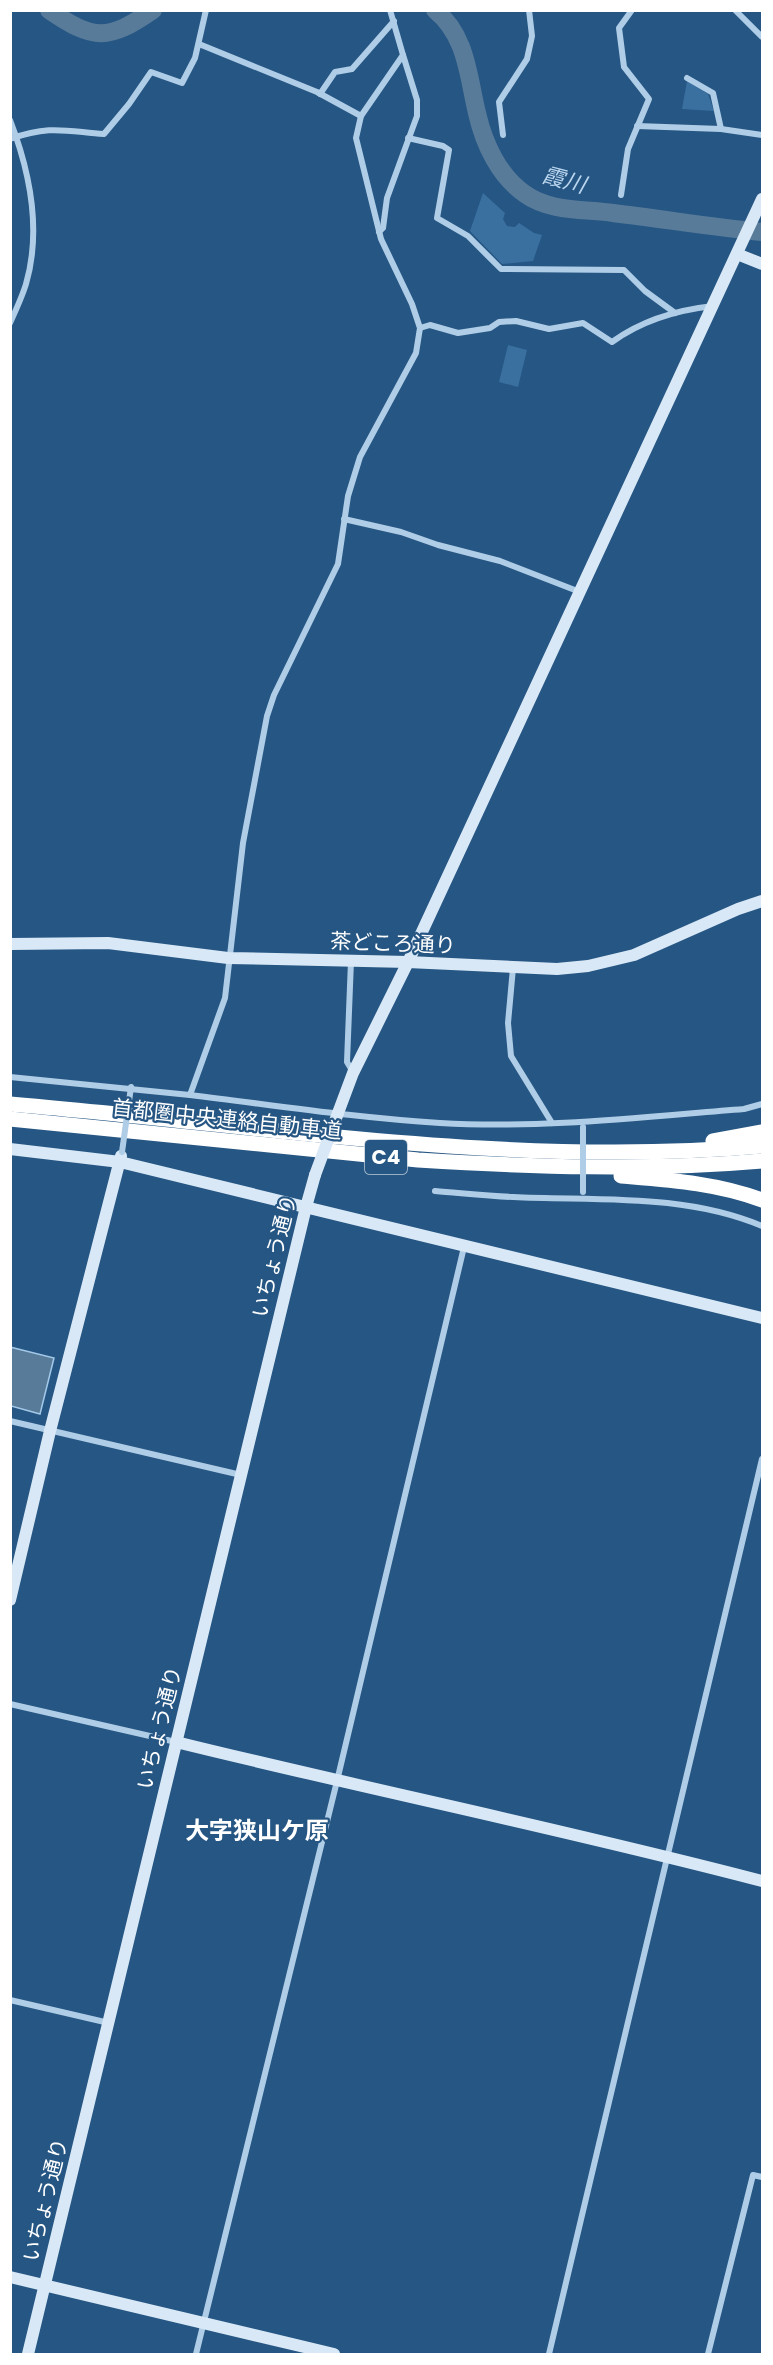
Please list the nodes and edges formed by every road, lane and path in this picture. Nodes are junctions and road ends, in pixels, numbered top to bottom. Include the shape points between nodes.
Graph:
1 (206, 10) edge
2 (390, 10) edge
3 (529, 10) edge
4 (632, 10) edge
5 (735, 10) edge
6 (394, 21) junction
7 (762, 37) edge
8 (199, 44) junction
9 (403, 55) junction
10 (687, 78) dead end
11 (320, 94) junction
12 (361, 116) junction
13 (10, 120) edge
14 (637, 126) junction
15 (721, 129) junction
16 (503, 135) dead end
17 (762, 135) edge
18 (14, 138) edge
19 (408, 138) junction
20 (621, 195) dead end
21 (762, 200) edge
22 (379, 232) junction
23 (738, 250) junction
24 (762, 264) edge
25 (713, 306) junction
26 (675, 313) junction
27 (10, 323) edge
28 (420, 328) junction
29 (344, 519) junction
30 (580, 592) junction
31 (762, 901) edge
32 (10, 944) edge
33 (228, 958) junction
34 (351, 960) junction
35 (408, 962) junction
36 (513, 968) junction
37 (353, 1073) junction
38 (10, 1077) edge
39 (131, 1088) junction
40 (190, 1095) junction
41 (10, 1104) edge
42 (762, 1104) edge
43 (338, 1113) junction
44 (10, 1119) edge
45 (552, 1123) junction
46 (583, 1125) junction
47 (762, 1132) edge
48 (762, 1146) edge
49 (10, 1149) edge
50 (504, 1150) junction
51 (121, 1157) junction
52 (762, 1161) edge
53 (475, 1164) junction
54 (435, 1191) dead end
55 (583, 1195) junction
56 (762, 1200) edge
57 (306, 1207) junction
58 (762, 1226) edge
59 (464, 1247) junction
60 (762, 1317) edge
61 (10, 1422) edge
62 (50, 1431) junction
63 (762, 1459) edge
64 (241, 1475) junction
65 (10, 1600) edge
66 (10, 1704) edge
67 (176, 1742) junction
68 (337, 1782) junction
69 (669, 1856) junction
70 (762, 1881) edge
71 (10, 2000) edge
72 (109, 2023) junction
73 (762, 2177) edge
74 (10, 2277) edge
75 (45, 2285) junction
76 (204, 2323) junction
77 (28, 2355) edge
78 (196, 2355) edge
79 (334, 2355) edge
80 (549, 2355) edge
81 (708, 2355) edge

1 - 8 street
2 - 6 street
3 - 16 street via 532,36 527,58 499,102
4 - 14 street via 619,28 624,67 649,99
5 - 7 street
6 - 9 street
6 - 11 street via 352,69 335,72
8 - 11 street
8 - 18 street via 182,82 151,72 104,134 53,129
9 - 12 street
9 - 19 street via 417,107
10 - 15 street via 713,93
11 - 12 street
12 - 22 street via 356,138
13 - 18 street
14 - 15 street
14 - 20 street via 628,149
15 - 17 street
18 - 27 street via 34,211 26,286
19 - 22 street
19 - 26 street via 449,150 437,218 468,236 501,269 624,270
21 - 23 street, いちょう通り
22 - 28 street
23 - 24 street
23 - 25 street, いちょう通り
25 - 26 street
25 - 30 street, いちょう通り
26 - 28 street via 630,328 612,342 583,323 549,329 516,321 499,322 490,328 458,333 430,325
28 - 29 street via 409,369 360,457
29 - 30 street via 500,561
29 - 33 street via 338,564 267,716 243,843
30 - 35 street, いちょう通り
31 - 36 street, 茶どころ通り via 634,955 588,966
32 - 33 street, 茶どころ通り via 108,943
33 - 34 street, 茶どころ通り
33 - 40 street via 225,998
34 - 35 street, 茶どころ通り
34 - 37 street via 347,1062
35 - 36 street, 茶どころ通り
35 - 37 street, いちょう通り
36 - 45 street via 508,1023 512,1056
37 - 43 street, いちょう通り
38 - 39 street
39 - 40 street
39 - 51 street, bridge
40 - 43 street
41 - 50 highway, 首都圏中央連絡自動車道 / C4 via 351,1139
42 - 46 street
43 - 45 street via 441,1123
43 - 57 street, いちょう通り, bridge
44 - 53 highway, 首都圏中央連絡自動車道 / C4
45 - 46 street
46 - 55 street, bridge
47 - 50 highway via 660,1147
48 - 50 highway, 首都圏中央連絡自動車道 / C4 via 602,1153
49 - 51 street
51 - 57 street
51 - 62 street
52 - 53 highway, 首都圏中央連絡自動車道 / C4 via 603,1168
53 - 56 highway via 682,1181
54 - 55 street via 512,1197
55 - 58 street via 684,1204
57 - 59 street
57 - 64 street, いちょう通り
59 - 60 street
59 - 68 street
61 - 62 street
62 - 64 street
62 - 65 street
63 - 69 street
64 - 67 street, いちょう通り
66 - 67 street
67 - 68 street
67 - 72 street, いちょう通り
68 - 69 street
68 - 76 street
69 - 70 street
69 - 80 street
71 - 72 street
72 - 75 street, いちょう通り
73 - 81 street via 753,2175
74 - 75 street
75 - 76 street
75 - 77 street, いちょう通り
76 - 78 street
76 - 79 street

